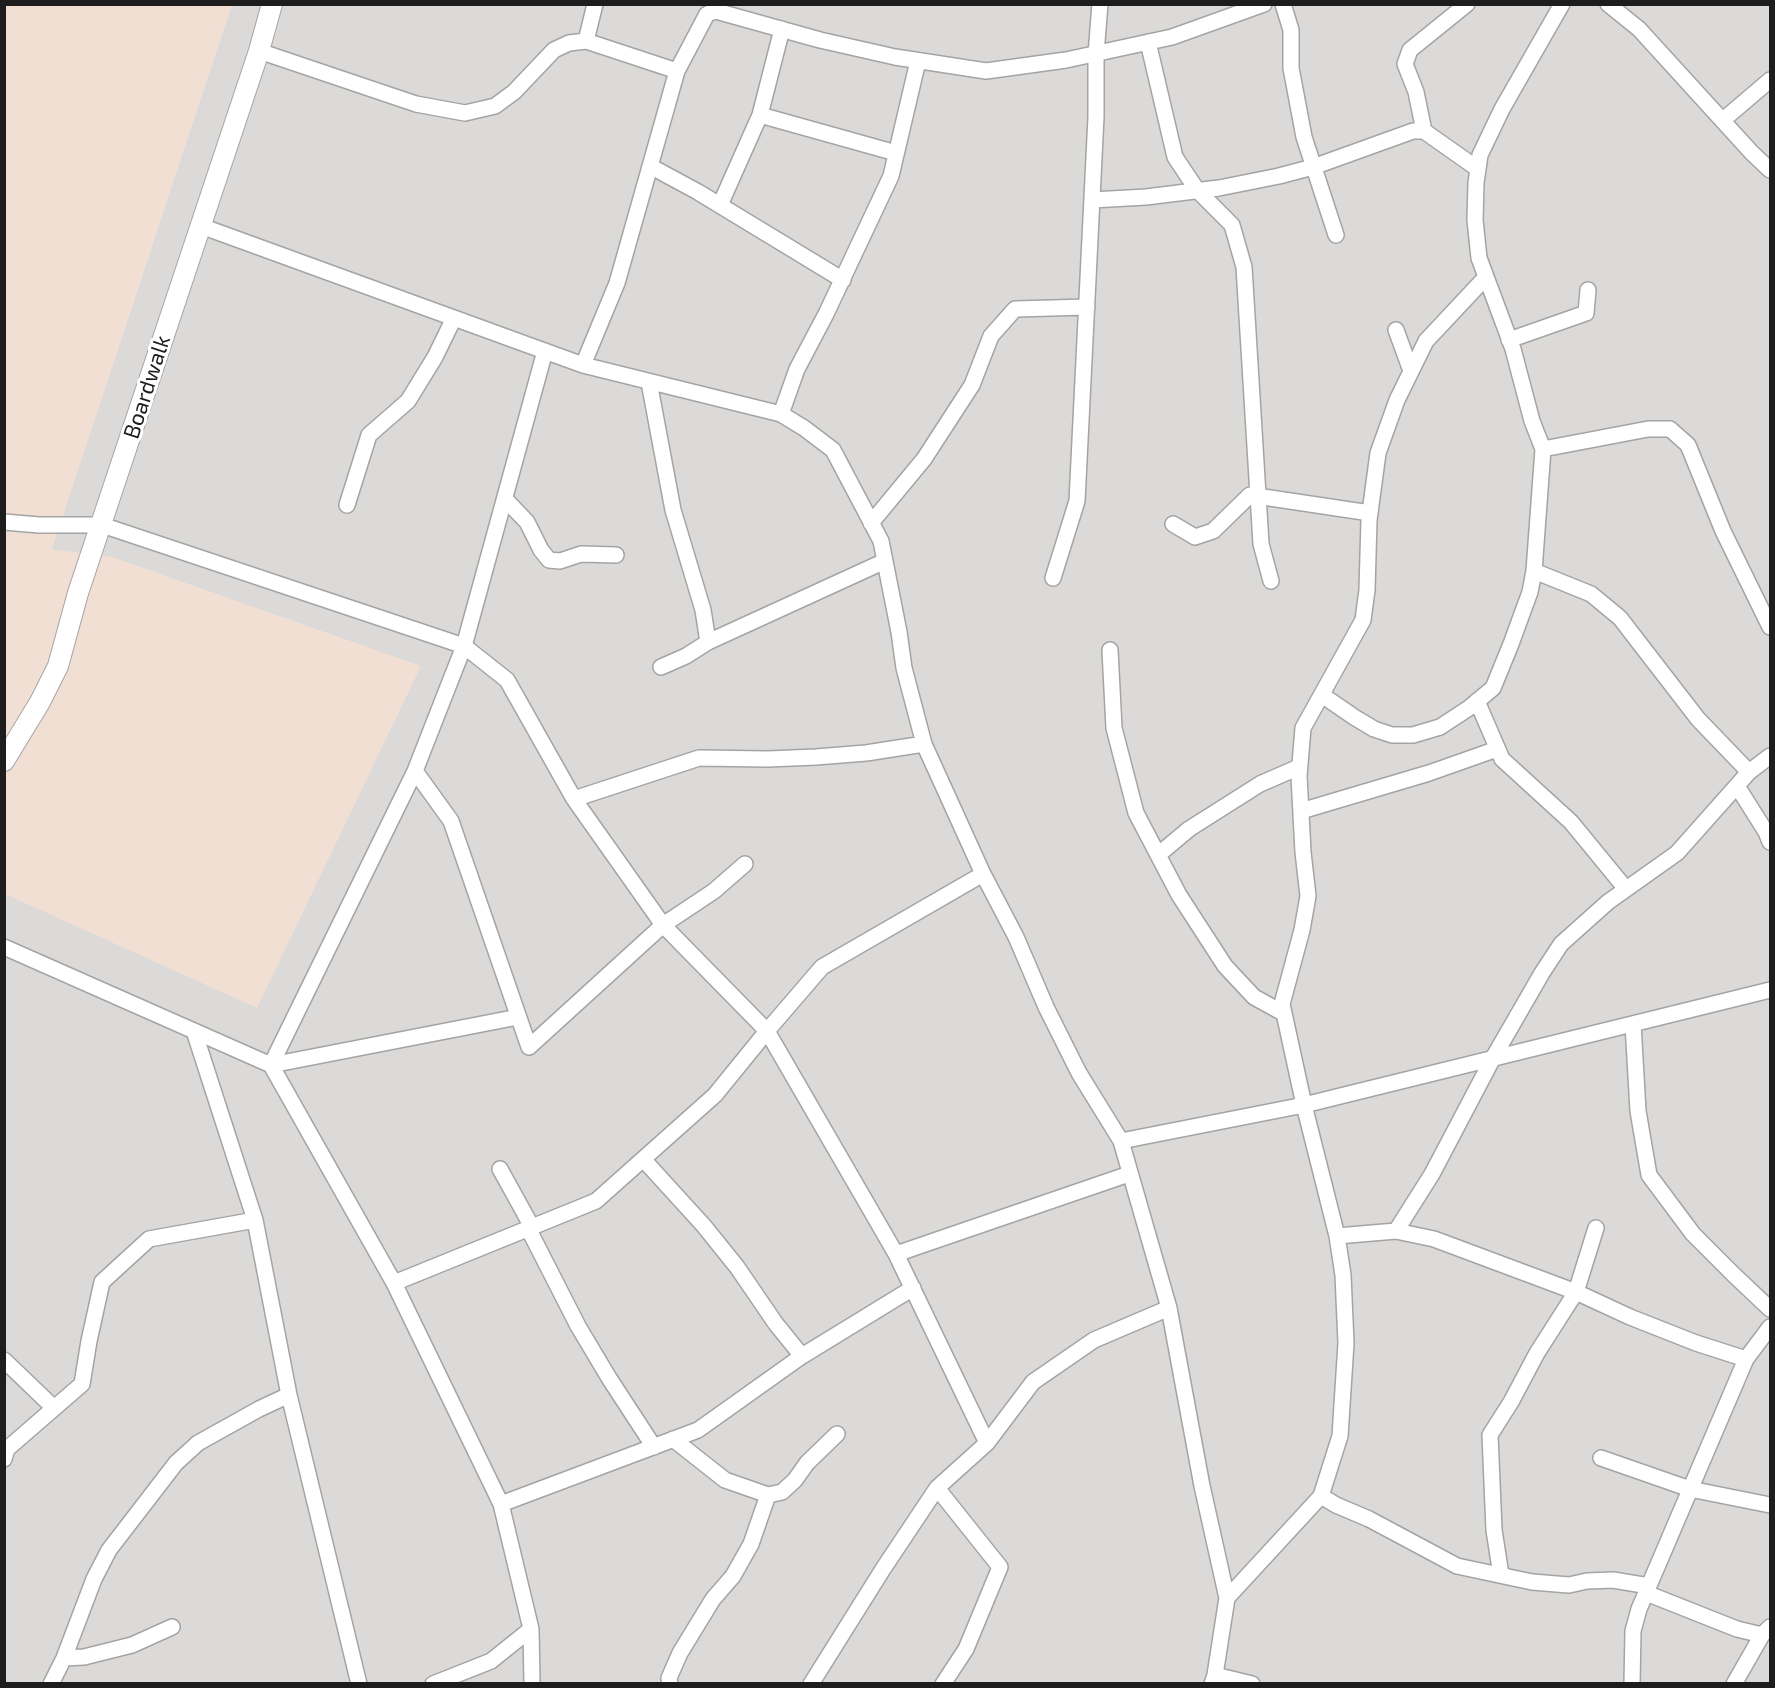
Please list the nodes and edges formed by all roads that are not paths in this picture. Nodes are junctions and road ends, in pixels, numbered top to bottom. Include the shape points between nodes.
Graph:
1 (272, 4) edge
2 (595, 4) edge
3 (1100, 4) edge
4 (1264, 4) edge
5 (1283, 4) edge
6 (1467, 4) edge
7 (1562, 4) edge
8 (1608, 4) edge
9 (782, 29) junction
10 (586, 40) junction
11 (1148, 42) junction
12 (259, 51) junction
13 (1096, 54) junction
14 (918, 61) junction
15 (677, 71) junction
16 (1770, 80) edge
17 (760, 116) junction
18 (1722, 120) junction
19 (1424, 131) junction
20 (896, 153) junction
21 (650, 166) junction
22 (1313, 167) junction
23 (1478, 169) junction
24 (1770, 170) edge
25 (1197, 190) junction
26 (1092, 200) junction
27 (720, 205) junction
28 (201, 226) junction
29 (1336, 235) dead end
30 (1486, 278) junction
31 (843, 279) junction
32 (1588, 290) dead end
33 (1087, 307) junction
34 (454, 318) junction
35 (1396, 330) dead end
36 (1509, 340) junction
37 (545, 351) junction
38 (583, 365) junction
39 (1411, 371) junction
40 (649, 382) junction
41 (781, 414) junction
42 (1543, 450) junction
43 (1259, 496) junction
44 (504, 498) junction
45 (347, 505) dead end
46 (1370, 513) junction
47 (4, 522) edge
48 (872, 522) junction
49 (1173, 524) dead end
50 (102, 525) junction
51 (616, 555) dead end
52 (885, 561) junction
53 (1534, 571) junction
54 (1053, 578) dead end
55 (1271, 581) dead end
56 (1766, 607) edge
57 (1770, 627) edge
58 (708, 642) junction
59 (464, 646) junction
60 (1110, 650) dead end
61 (661, 667) dead end
62 (1322, 694) junction
63 (1477, 701) junction
64 (924, 744) junction
65 (1497, 749) junction
66 (1770, 756) edge
67 (4, 760) edge
68 (1299, 767) junction
69 (415, 771) junction
70 (1749, 772) junction
71 (1737, 786) junction
72 (574, 799) junction
73 (1301, 812) junction
74 (1770, 842) edge
75 (1158, 855) junction
76 (745, 864) dead end
77 (983, 874) junction
78 (1626, 889) junction
79 (663, 925) junction
80 (4, 947) edge
81 (1770, 990) edge
82 (1283, 1013) junction
83 (518, 1017) junction
84 (1633, 1024) junction
85 (194, 1031) junction
86 (767, 1031) junction
87 (1493, 1058) junction
88 (271, 1065) junction
89 (1304, 1105) junction
90 (1121, 1141) junction
91 (643, 1160) junction
92 (500, 1169) dead end
93 (1129, 1174) junction
94 (255, 1220) junction
95 (530, 1228) junction
96 (1596, 1228) dead end
97 (1396, 1231) junction
98 (1337, 1236) junction
99 (897, 1254) junction
100 (394, 1283) junction
101 (913, 1288) junction
102 (1575, 1292) junction
103 (1169, 1308) junction
104 (1770, 1309) edge
105 (1770, 1327) edge
106 (802, 1356) junction
107 (1746, 1359) junction
108 (4, 1360) edge
109 (289, 1395) junction
110 (54, 1408) junction
111 (837, 1434) dead end
112 (673, 1439) junction
113 (987, 1443) junction
114 (654, 1447) junction
115 (1601, 1458) dead end
116 (4, 1459) edge
117 (937, 1488) junction
118 (1690, 1489) junction
119 (768, 1495) junction
120 (1322, 1496) junction
121 (501, 1504) junction
122 (1770, 1504) edge
123 (1501, 1575) junction
124 (1648, 1589) junction
125 (1227, 1598) junction
126 (172, 1627) dead end
127 (531, 1629) junction
128 (1766, 1631) edge
129 (64, 1659) junction
130 (1213, 1679) edge
131 (51, 1683) edge
132 (359, 1683) edge
133 (433, 1683) edge
134 (532, 1683) edge
135 (670, 1683) edge
136 (811, 1683) edge
137 (943, 1683) edge
138 (1252, 1683) edge
139 (1632, 1683) edge
140 (1734, 1683) edge

1 - 12 street, Boardwalk
2 - 10 street
3 - 13 street
4 - 11 street
5 - 22 street via 1291,30 1291,68
6 - 19 street via 1410,50 1405,64
7 - 23 street via 1502,109 1480,155
8 - 18 street via 1639,29
9 - 14 street
9 - 15 street via 716,11 708,14
9 - 17 street
10 - 12 street via 554,50 495,106 465,112 416,104
10 - 15 street
11 - 13 street
11 - 25 street via 1175,157
12 - 28 street, Boardwalk
13 - 14 street via 986,71
13 - 26 street
14 - 20 street
15 - 21 street
16 - 18 street
17 - 20 street
17 - 27 street
18 - 24 street
19 - 22 street via 1413,131
19 - 23 street
20 - 31 street via 891,177
21 - 27 street
21 - 38 street via 617,283
22 - 25 street
22 - 29 street
23 - 30 street via 1475,220 1479,258
25 - 26 street
25 - 43 street via 1232,225 1244,267
26 - 33 street
27 - 31 street
28 - 34 street
28 - 50 street, Boardwalk
30 - 36 street
30 - 39 street via 1426,341
31 - 41 street via 798,369
32 - 36 street via 1586,313
33 - 48 street via 1015,309 991,336 972,384 924,459
33 - 54 street via 1077,501
34 - 37 street
34 - 45 street via 408,401 369,435
35 - 39 street
36 - 42 street
37 - 38 street
37 - 44 street
38 - 40 street
39 - 46 street via 1378,453
40 - 41 street
40 - 58 street via 673,510 703,610
41 - 48 street via 834,450
42 - 53 street
42 - 56 street via 1648,429 1670,429 1688,445 1723,531
43 - 46 street
43 - 49 street via 1250,495 1212,531 1195,537
43 - 55 street via 1261,544
44 - 51 street via 527,522 549,560 560,561 581,554
44 - 59 street
46 - 62 street via 1362,620
47 - 50 street
48 - 52 street
50 - 59 street
50 - 67 street, Boardwalk via 58,666
52 - 58 street
52 - 64 street via 904,669
53 - 63 street via 1530,592 1493,688
53 - 70 street via 1591,594 1620,618 1698,719
56 - 57 street
58 - 61 street
59 - 69 street
59 - 72 street via 507,680
60 - 75 street via 1113,728 1136,813
62 - 63 street via 1374,729 1392,735 1413,735 1440,727
62 - 68 street via 1303,728
63 - 65 street
64 - 72 street via 826,756 699,758
64 - 77 street
65 - 73 street
65 - 78 street via 1502,759 1571,822
66 - 70 street
68 - 73 street
68 - 75 street via 1260,784 1189,829
69 - 83 street via 452,821
69 - 88 street
70 - 71 street
71 - 74 street
71 - 78 street via 1677,853
72 - 79 street
73 - 82 street via 1308,896
75 - 82 street via 1225,966 1254,997
76 - 79 street via 714,891
77 - 86 street via 822,967
77 - 90 street via 1079,1073
78 - 87 street via 1561,944
79 - 83 street via 529,1047
79 - 86 street
80 - 85 street
81 - 84 street
82 - 89 street
83 - 88 street
84 - 87 street
84 - 104 street via 1638,1111 1649,1175 1693,1234
85 - 88 street
85 - 94 street
86 - 91 street via 715,1095
86 - 99 street
87 - 89 street
87 - 97 street via 1432,1174
88 - 100 street
89 - 90 street
89 - 98 street
90 - 93 street
91 - 95 street via 596,1201
91 - 106 street via 711,1234
92 - 95 street
93 - 99 street
93 - 103 street
94 - 109 street
94 - 110 street via 149,1239 102,1282 82,1384
95 - 100 street
95 - 114 street via 578,1326
96 - 102 street
97 - 98 street
97 - 102 street via 1434,1239
98 - 120 street via 1346,1343 1340,1436
99 - 101 street
100 - 121 street
101 - 106 street
101 - 113 street
102 - 107 street via 1696,1343
102 - 123 street via 1490,1436 1494,1530
103 - 113 street via 1094,1340 1033,1382
103 - 125 street
105 - 107 street
106 - 112 street via 698,1430
107 - 118 street
108 - 110 street
109 - 129 street via 198,1443 176,1462 109,1550
109 - 132 street
110 - 116 street via 7,1449
111 - 119 street via 782,1492
112 - 114 street
112 - 119 street via 725,1480
113 - 117 street
114 - 121 street
115 - 118 street
117 - 136 street
117 - 137 street via 1000,1567 966,1648
118 - 122 street
118 - 124 street
119 - 135 street via 751,1544 680,1653
120 - 123 street via 1457,1566
120 - 125 street
121 - 127 street
123 - 124 street via 1569,1585 1613,1580
124 - 128 street via 1737,1629
124 - 139 street via 1633,1631
125 - 130 street
126 - 129 street via 132,1645
127 - 133 street via 491,1661
127 - 134 street
128 - 140 street
129 - 131 street
130 - 138 street

